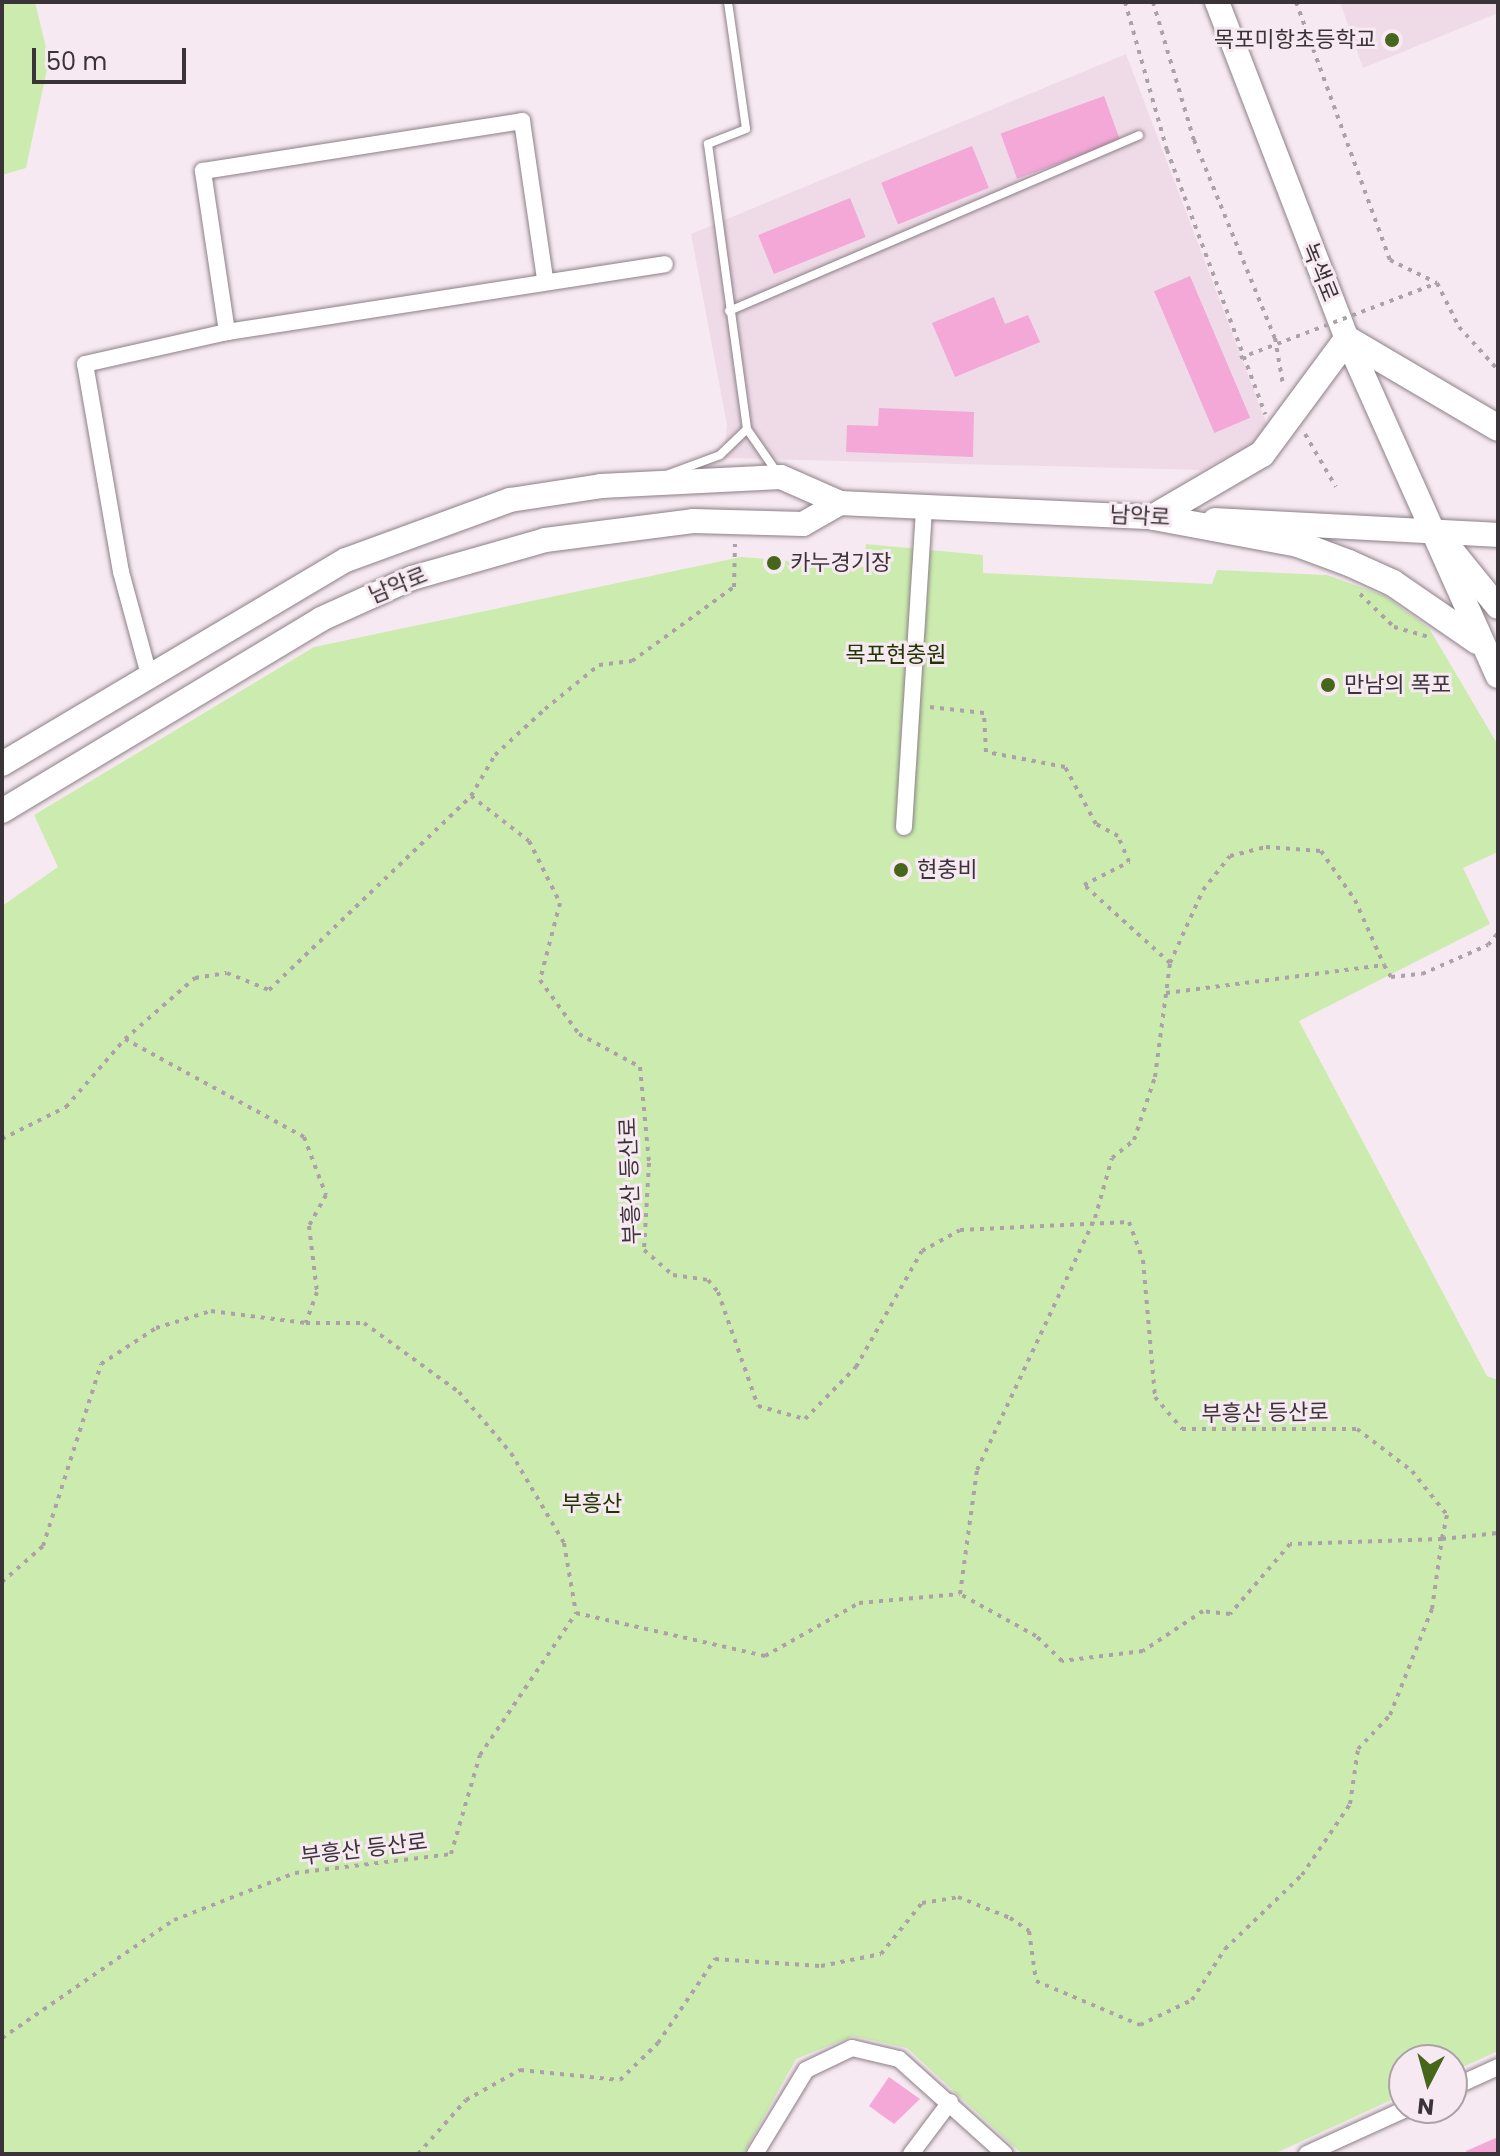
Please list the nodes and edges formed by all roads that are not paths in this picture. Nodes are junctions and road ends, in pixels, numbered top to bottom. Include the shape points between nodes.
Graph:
1 (728, 2) edge
2 (1217, 2) edge
3 (1139, 135) dead end
4 (665, 264) dead end
5 (545, 278) junction
6 (729, 311) junction
7 (227, 332) junction
8 (1347, 339) junction
9 (1498, 428) edge
10 (747, 429) junction
11 (781, 477) junction
12 (651, 481) junction
13 (840, 503) junction
14 (924, 505) junction
15 (1154, 517) junction
16 (1439, 535) junction
17 (1498, 535) edge
18 (1498, 607) edge
19 (1477, 641) junction
20 (149, 675) junction
21 (1498, 676) edge
22 (2, 764) edge
23 (2, 811) edge
24 (904, 827) dead end
25 (1496, 2073) edge
26 (1468, 2083) edge
27 (950, 2102) junction
28 (1388, 2117) edge
29 (755, 2154) edge
30 (911, 2154) edge
31 (1005, 2154) edge
32 (1307, 2154) edge

1 - 6 lane via 746,129 708,144
2 - 8 street, 녹색로
3 - 6 lane
4 - 5 street
5 - 7 street
5 - 7 street via 522,121 203,171
6 - 10 lane
7 - 20 street via 85,364 121,572
8 - 9 main road
8 - 15 main road via 1262,454
8 - 16 street, 녹색로
10 - 11 lane
10 - 12 lane via 720,455
11 - 12 street, 남악로
11 - 13 street, 남악로
12 - 20 street, 남악로 via 510,500 392,539
13 - 14 street, 남악로
13 - 23 street, 남악로 via 803,524 644,525 545,540 412,578 321,619
14 - 15 street, 남악로
14 - 24 street
15 - 16 street, 남악로
15 - 19 main road via 1298,544 1349,563 1393,583
16 - 17 street, 남악로
16 - 18 street, 녹색로
16 - 19 street, 녹색로
19 - 21 street, 녹색로
20 - 22 street, 남악로
25 - 26 street
27 - 29 street via 899,2059 852,2048 806,2070
27 - 30 street
27 - 31 street
28 - 32 street

